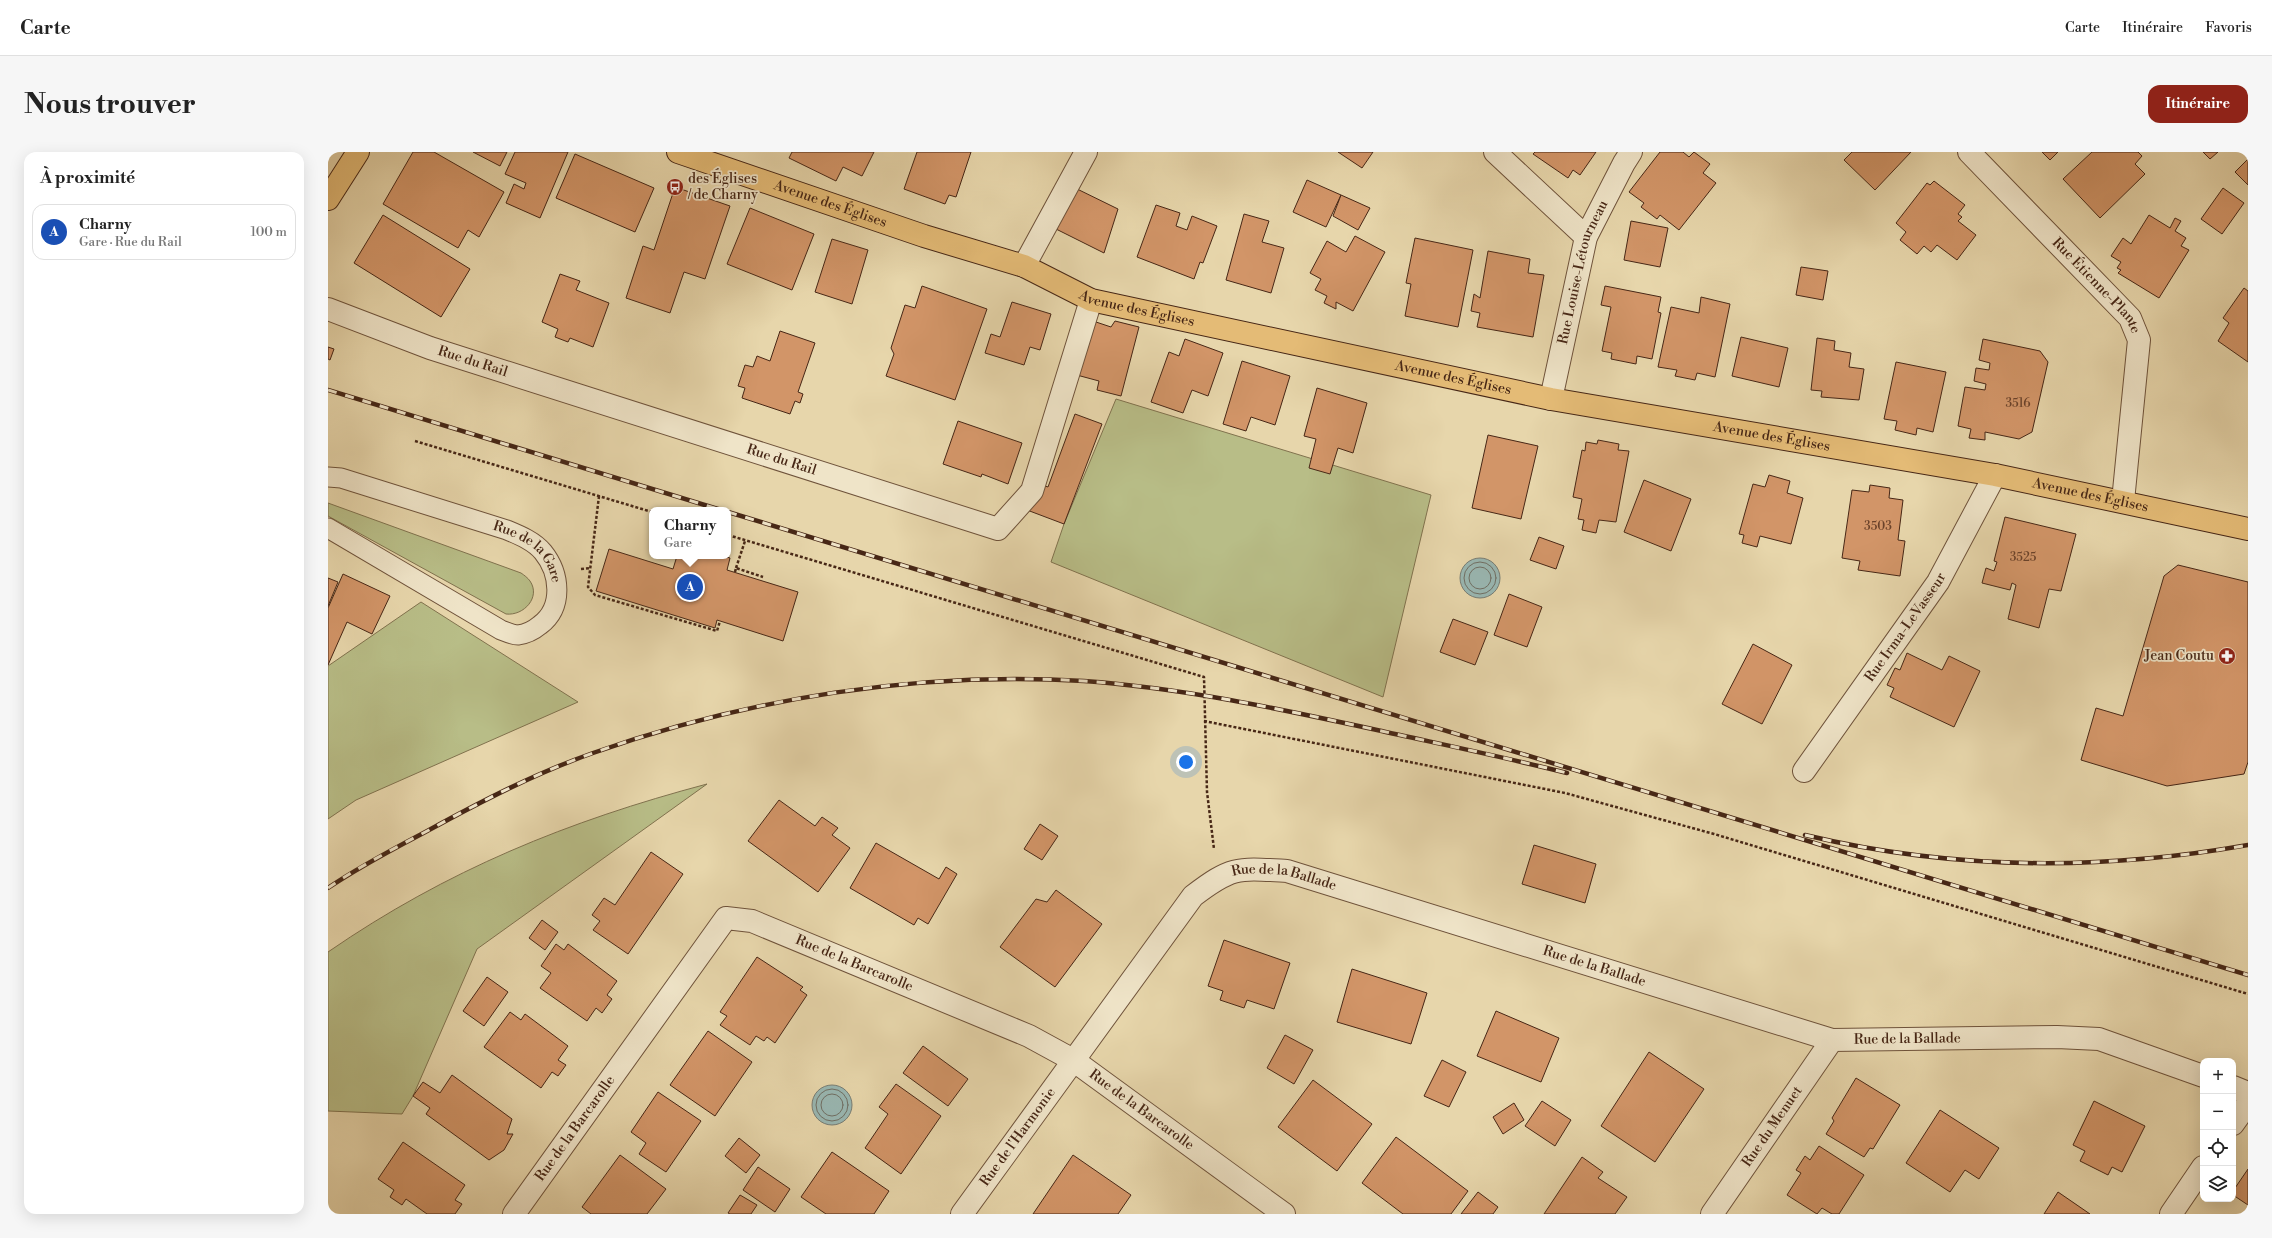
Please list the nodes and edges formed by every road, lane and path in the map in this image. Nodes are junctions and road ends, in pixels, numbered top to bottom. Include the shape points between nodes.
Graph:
1 (358, 152) edge
2 (678, 152) edge
3 (1086, 152) edge
4 (1495, 152) edge
5 (1631, 152) edge
6 (1969, 152) edge
7 (328, 199) edge
8 (1586, 237) junction
9 (1024, 266) junction
10 (1091, 300) junction
11 (328, 309) edge
12 (1551, 399) junction
13 (415, 441) dead end
14 (1995, 475) junction
15 (328, 477) edge
16 (599, 496) junction
17 (2123, 501) junction
18 (649, 511) edge
19 (328, 528) edge
20 (2248, 529) edge
21 (731, 536) edge
22 (745, 541) junction
23 (736, 568) junction
24 (735, 572) dead end
25 (763, 577) dead end
26 (720, 621) dead end
27 (1204, 721) junction
28 (1804, 771) dead end
29 (1217, 878) junction
30 (2248, 994) edge
31 (1832, 1040) junction
32 (1073, 1060) junction
33 (2200, 1075) edge
34 (2236, 1088) edge
35 (2248, 1093) edge
36 (2248, 1102) edge
37 (2236, 1120) edge
38 (2200, 1171) edge
39 (514, 1214) edge
40 (962, 1214) edge
41 (1284, 1214) edge
42 (1712, 1214) edge
43 (2171, 1214) edge

1 - 7 main road
2 - 9 main road, Avenue des Églises via 924,236
3 - 9 street
4 - 8 street
5 - 8 street, Rue Louise-Létourneau
6 - 17 street, Rue Étienne-Plante via 2130,318 2139,340
8 - 12 street, Rue Louise-Létourneau
9 - 10 main road, Avenue des Églises
10 - 11 street, Rue du Rail via 1032,491 998,529 430,348
10 - 12 main road, Avenue des Églises
12 - 14 main road, Avenue des Églises
13 - 16 path
14 - 17 main road, Avenue des Églises
14 - 28 street, Rue Irma-LeVasseur via 1938,582
15 - 19 lane, Rue de la Gare via 349,480 526,538 542,551 554,570 557,589 554,609 545,622 533,631 518,635 501,630
16 - 18 path
16 - 26 path via 588,587 590,592 717,632
17 - 20 main road, Avenue des Églises
21 - 22 path
22 - 23 path
22 - 27 path via 1204,677
23 - 24 path
23 - 25 path
27 - 29 path via 1207,792
27 - 30 path via 1565,793 1714,834
29 - 31 street, Rue de la Ballade via 1234,870 1287,871
29 - 32 street, Rue de la Ballade via 1193,896
31 - 33 street, Rue de la Ballade via 2057,1037 2099,1039
31 - 42 street, Rue du Menuet
32 - 39 street, Rue de la Barcarolle via 1029,1036 752,921 726,918
32 - 40 street, Rue de l'Harmonie
32 - 41 street, Rue de la Barcarolle
34 - 35 street
36 - 37 street
38 - 43 street

